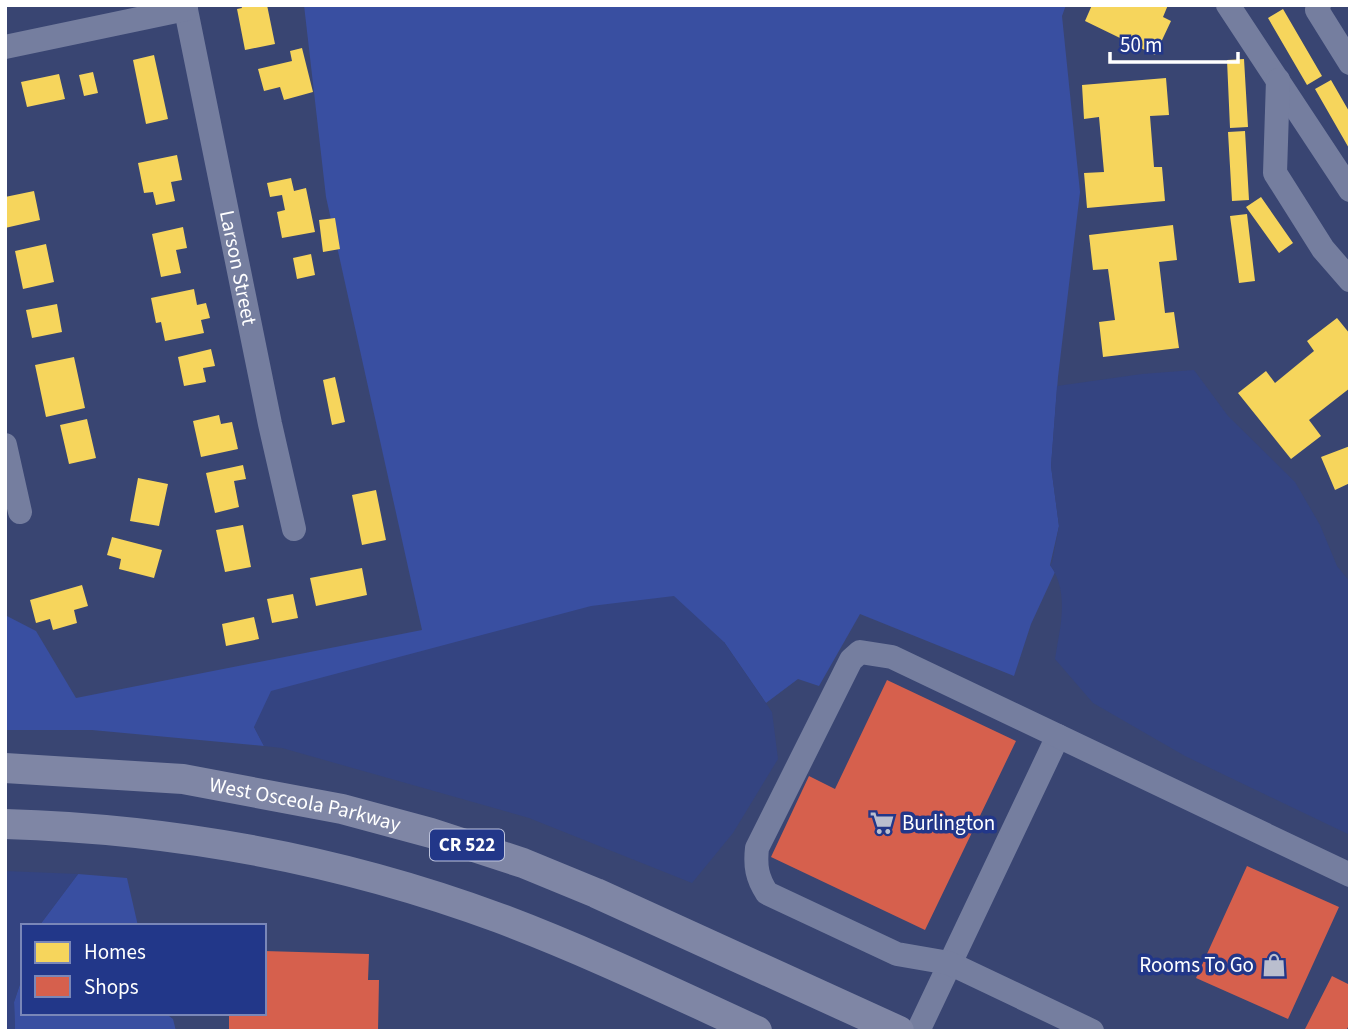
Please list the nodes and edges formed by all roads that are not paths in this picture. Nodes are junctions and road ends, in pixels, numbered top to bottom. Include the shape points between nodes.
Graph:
1 (1228, 5) edge
2 (1319, 5) edge
3 (185, 7) edge
4 (5, 47) edge
5 (1350, 63) edge
6 (1278, 80) junction
7 (1350, 190) edge
8 (1350, 280) edge
9 (5, 445) edge
10 (20, 512) dead end
11 (295, 529) dead end
12 (1058, 736) junction
13 (5, 768) edge
14 (5, 824) edge
15 (1350, 874) edge
16 (949, 963) junction
17 (758, 1031) edge
18 (899, 1031) edge
19 (918, 1031) edge
20 (1092, 1031) edge

1 - 6 street
2 - 5 street via 1317,10
3 - 4 street
3 - 11 street, Larson Street
6 - 7 street
6 - 8 street via 1275,173 1323,249
9 - 10 street
12 - 15 street
12 - 16 street
12 - 16 street via 892,657 860,652 851,660 757,848 758,880 767,893 897,954
13 - 18 main road, West Osceola Parkway / CR 522 via 183,779 342,809 431,833 597,893
14 - 17 main road via 195,841 355,873 498,918 584,951
16 - 19 street
16 - 20 street

